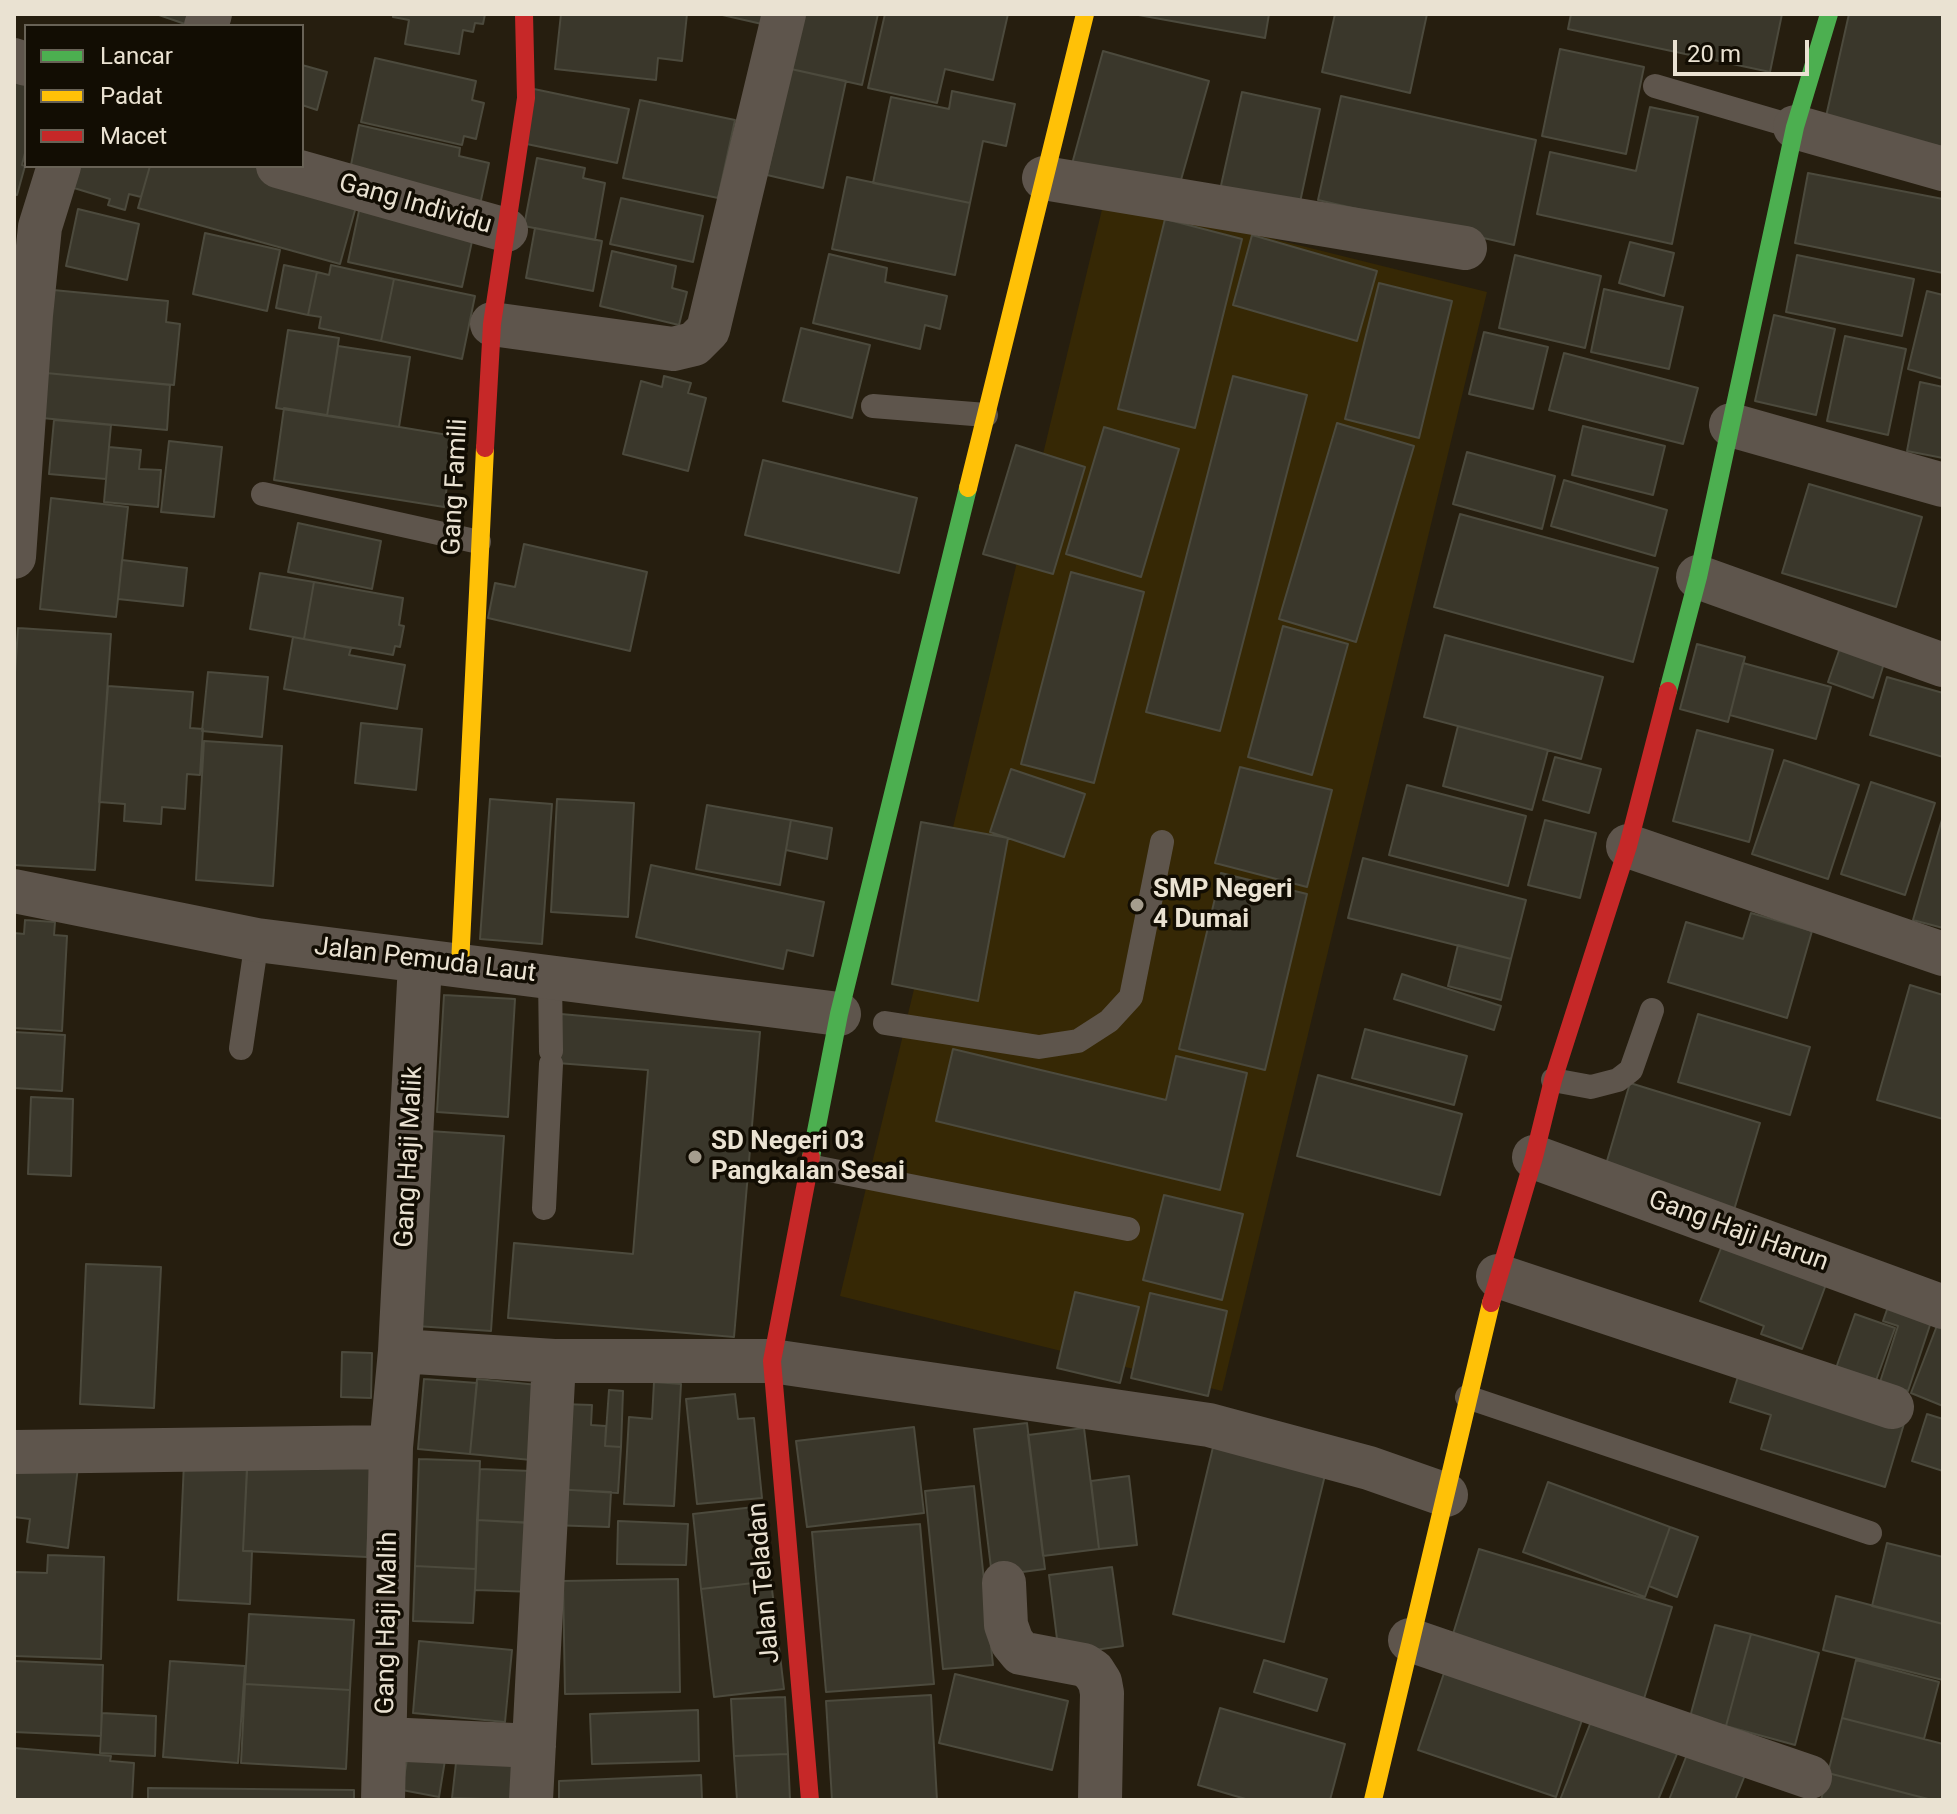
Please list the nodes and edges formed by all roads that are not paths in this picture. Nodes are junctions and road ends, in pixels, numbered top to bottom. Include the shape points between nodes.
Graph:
1 (524, 14) edge
2 (784, 14) edge
3 (1085, 14) edge
4 (1829, 14) edge
5 (1655, 86) dead end
6 (1795, 127) junction
7 (58, 168) edge
8 (285, 168) edge
9 (1943, 169) edge
10 (1044, 178) junction
11 (506, 230) junction
12 (1465, 248) dead end
13 (492, 324) junction
14 (873, 406) dead end
15 (986, 415) junction
16 (1731, 425) junction
17 (1943, 485) edge
18 (263, 494) dead end
19 (479, 542) junction
20 (14, 557) edge
21 (1698, 577) junction
22 (1943, 665) edge
23 (1162, 842) dead end
24 (1628, 846) junction
25 (14, 891) edge
26 (257, 940) junction
27 (1943, 954) edge
28 (440, 964) junction
29 (550, 977) junction
30 (1652, 1010) dead end
31 (863, 1019) junction
32 (241, 1048) dead end
33 (1553, 1080) junction
34 (1534, 1157) junction
35 (809, 1166) junction
36 (544, 1208) dead end
37 (1128, 1229) dead end
38 (1498, 1276) junction
39 (1943, 1307) edge
40 (400, 1351) junction
41 (554, 1361) junction
42 (772, 1361) junction
43 (1467, 1397) junction
44 (1892, 1407) dead end
45 (391, 1447) junction
46 (14, 1452) edge
47 (1446, 1495) junction
48 (1870, 1533) dead end
49 (1004, 1583) dead end
50 (1410, 1640) junction
51 (386, 1739) junction
52 (534, 1746) junction
53 (1810, 1777) dead end
54 (383, 1800) edge
55 (531, 1800) edge
56 (810, 1800) edge
57 (1100, 1800) edge
58 (1373, 1800) edge

1 - 11 street, Gang Famili via 526,98
2 - 13 street via 708,330 694,344 673,349
3 - 10 street, Jalan Teladan
4 - 6 street
5 - 6 lane
6 - 9 street
6 - 16 street
7 - 20 street via 40,227
8 - 11 street, Gang Individu
10 - 12 street
10 - 15 street, Jalan Teladan
11 - 13 street, Gang Famili
13 - 19 street, Gang Famili
14 - 15 lane
15 - 31 street, Jalan Teladan
16 - 17 street
16 - 21 street
18 - 19 lane
19 - 28 street, Gang Famili
21 - 22 street
21 - 24 street
23 - 31 lane via 1131,997 1109,1021 1078,1041 1039,1047
24 - 27 street
24 - 33 street
25 - 26 street, Jalan Pemuda Laut
26 - 28 street, Jalan Pemuda Laut
26 - 32 lane
28 - 29 street, Jalan Pemuda Laut
28 - 40 street, Gang Haji Malik
29 - 31 street, Jalan Pemuda Laut
29 - 36 lane
30 - 33 lane via 1631,1070 1618,1080 1591,1087
31 - 35 street, Jalan Teladan
33 - 34 street
34 - 38 street
34 - 39 street, Gang Haji Harun
35 - 37 lane
35 - 42 street, Jalan Teladan
38 - 43 street
38 - 44 street
40 - 41 street
40 - 45 street, Gang Haji Malik
41 - 42 street
41 - 52 street
42 - 47 street via 1209,1425 1369,1468
42 - 56 street, Jalan Teladan
43 - 47 street
43 - 48 lane
45 - 46 street
45 - 51 street, Gang Haji Malih
47 - 50 street
49 - 57 street via 1006,1625 1021,1653 1084,1665 1100,1682
50 - 53 street
50 - 58 street
51 - 52 street
51 - 54 street, Gang Haji Malih
52 - 55 street

